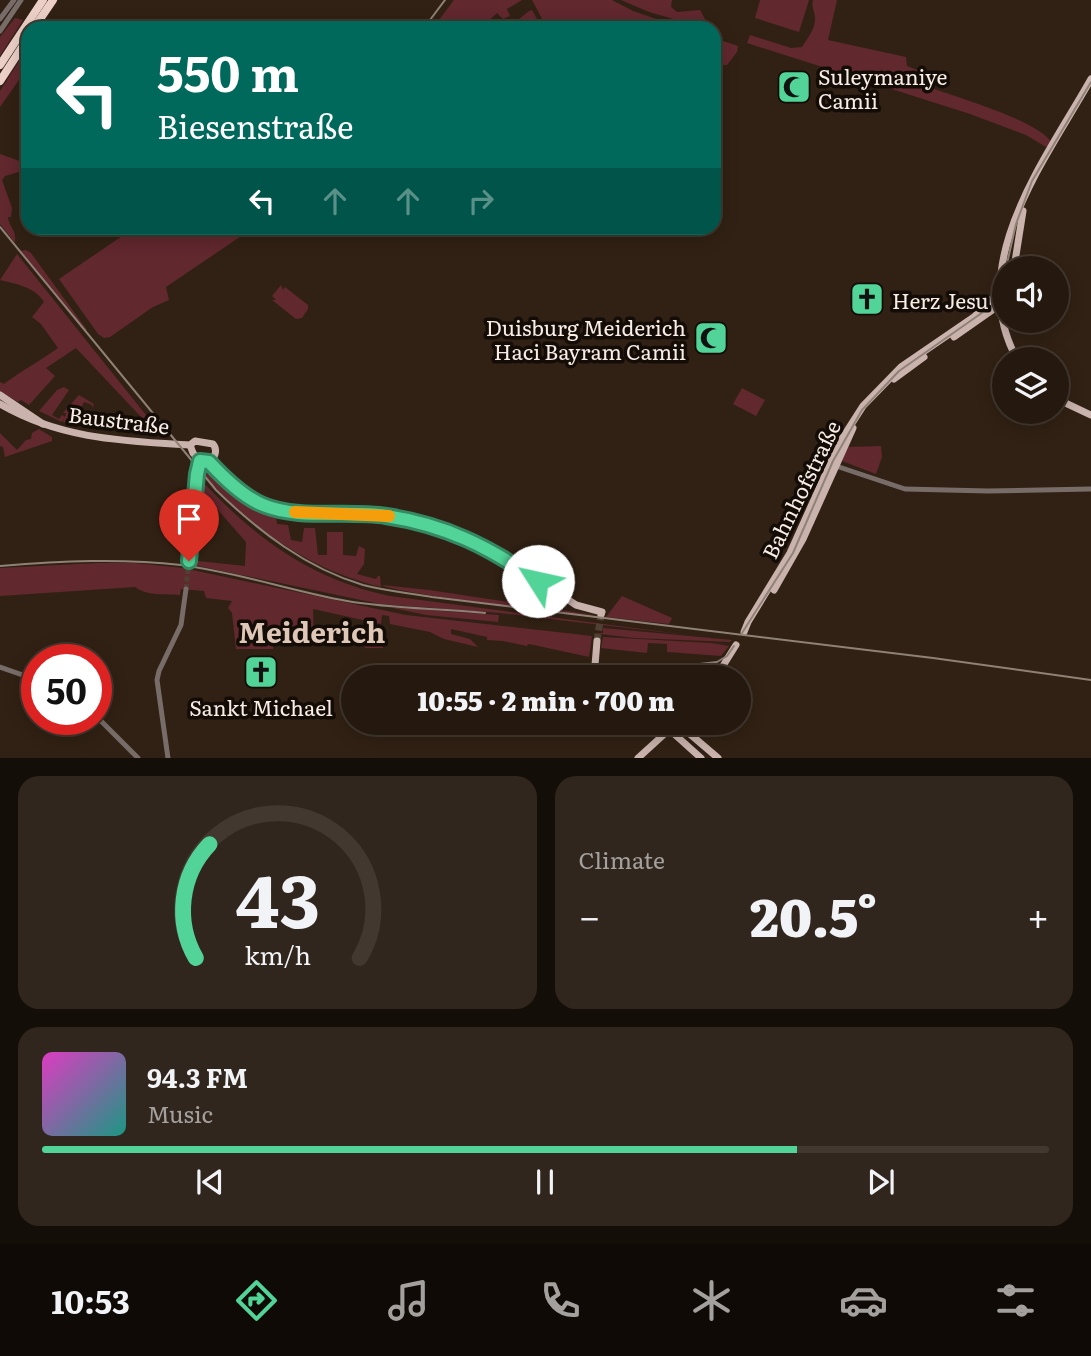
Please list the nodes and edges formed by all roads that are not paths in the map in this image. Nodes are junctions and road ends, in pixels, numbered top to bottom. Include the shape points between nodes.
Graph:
1 (14, 0) edge
2 (21, 0) edge
3 (43, 0) edge
4 (53, 0) edge
5 (0, 19) edge
6 (29, 21) edge
7 (39, 21) edge
8 (0, 31) edge
9 (21, 33) edge
10 (21, 49) edge
11 (0, 65) edge
12 (1091, 79) edge
13 (0, 81) edge
14 (1091, 88) edge
15 (1005, 256) edge
16 (1016, 256) edge
17 (992, 299) edge
18 (992, 313) edge
19 (929, 351) junction
20 (0, 395) edge
21 (0, 404) edge
22 (1069, 405) edge
23 (1091, 415) edge
24 (43, 425) junction
25 (190, 445) junction
26 (204, 461) junction
27 (834, 465) junction
28 (1091, 489) edge
29 (189, 561) tunnel mouth
30 (186, 589) tunnel mouth
31 (601, 614) dead end
32 (597, 642) tunnel mouth
33 (736, 645) dead end
34 (595, 665) edge
35 (724, 665) edge
36 (0, 667) edge
37 (21, 674) edge
38 (112, 732) edge
39 (663, 735) edge
40 (675, 735) edge
41 (692, 735) edge
42 (694, 737) joint
43 (138, 758) edge
44 (167, 758) edge
45 (638, 758) edge
46 (701, 758) edge
47 (718, 758) edge

1 - 5 street
2 - 8 street
3 - 6 highway
4 - 7 highway
9 - 11 highway
10 - 13 highway
12 - 15 main road via 1023,198
14 - 16 main road via 1029,195
17 - 19 main road, Bahnhofstraße
18 - 19 main road, Bahnhofstraße
19 - 27 main road, Bahnhofstraße via 864,410
19 - 27 main road, Bahnhofstraße via 886,381 853,418 798,539 744,633 794,557
20 - 24 main road
21 - 24 main road
22 - 23 main road
24 - 25 main road, Baustraße via 94,438
25 - 26 main road, Baustraße
25 - 26 main road, Baustraße via 195,441 213,444 215,454
26 - 29 street via 197,474
26 - 31 main road via 270,508 387,516 472,540 576,605
27 - 28 street via 905,489
30 - 44 street via 181,625 157,680
32 - 34 main road
33 - 35 main road
36 - 37 street
38 - 43 street
39 - 45 main road
40 - 46 main road
41 - 42 main road
42 - 47 main road

